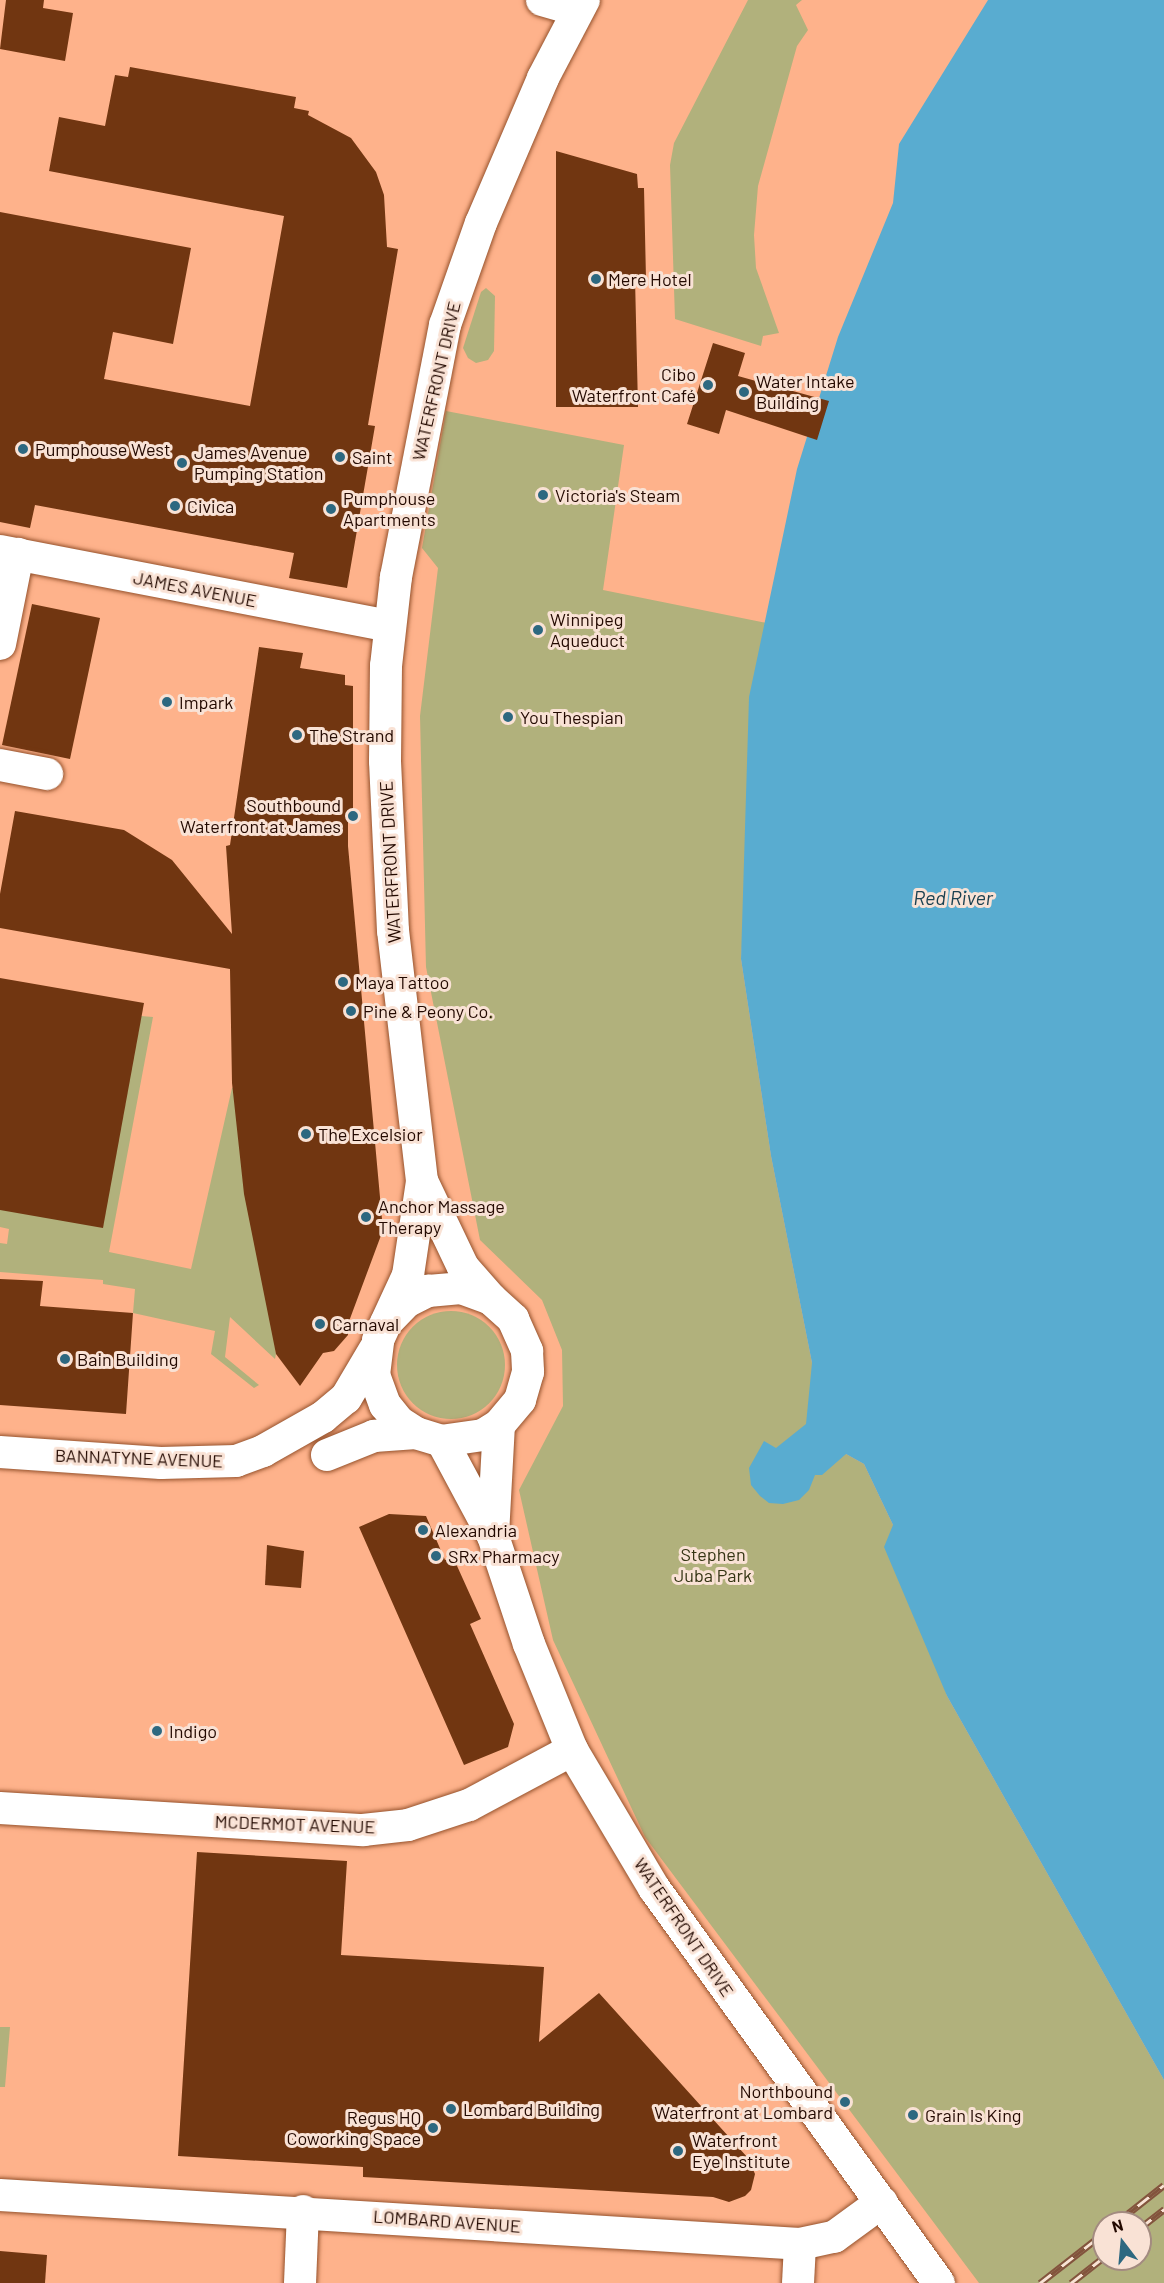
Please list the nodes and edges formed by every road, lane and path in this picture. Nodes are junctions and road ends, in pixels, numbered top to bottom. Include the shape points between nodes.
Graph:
1 (542, 0) edge
2 (581, 5) edge
3 (9, 552) edge
4 (389, 626) junction
5 (0, 644) edge
6 (0, 765) edge
7 (47, 774) dead end
8 (422, 1181) junction
9 (491, 1299) junction
10 (381, 1336) junction
11 (500, 1425) junction
12 (429, 1437) junction
13 (0, 1452) edge
14 (327, 1455) dead end
15 (493, 1536) junction
16 (572, 1750) junction
17 (0, 1808) edge
18 (0, 2195) edge
19 (882, 2202) junction
20 (303, 2211) junction
21 (800, 2244) junction
22 (300, 2283) edge
23 (798, 2283) edge
24 (939, 2283) edge

1 - 2 street
2 - 4 street, WATERFRONT DRIVE via 543,78 481,223 446,325 433,377
3 - 4 street, JAMES AVENUE
3 - 5 street
4 - 8 street, WATERFRONT DRIVE via 385,761 388,849 393,931
6 - 7 street
8 - 9 street, WATERFRONT DRIVE via 463,1267
8 - 10 street, WATERFRONT DRIVE via 408,1275
9 - 10 street, WATERFRONT DRIVE via 461,1288 428,1291 406,1302
9 - 11 street, WATERFRONT DRIVE via 518,1328 528,1361 520,1400
10 - 12 street, WATERFRONT DRIVE via 374,1375 380,1395 390,1413
10 - 13 street, BANNATYNE AVENUE via 346,1398 323,1417 263,1451 236,1461 161,1463
11 - 12 street, WATERFRONT DRIVE via 469,1439
11 - 15 street, WATERFRONT DRIVE
12 - 14 street via 374,1436
12 - 15 street, WATERFRONT DRIVE
15 - 16 street, WATERFRONT DRIVE via 528,1644
16 - 17 street, MCDERMOT AVENUE via 469,1805 408,1826 363,1830
16 - 19 street, WATERFRONT DRIVE via 654,1888
18 - 20 street, LOMBARD AVENUE
19 - 21 street, LOMBARD AVENUE via 834,2236
19 - 24 street, WATERFRONT DRIVE
20 - 21 street, LOMBARD AVENUE
20 - 22 street
21 - 23 street

